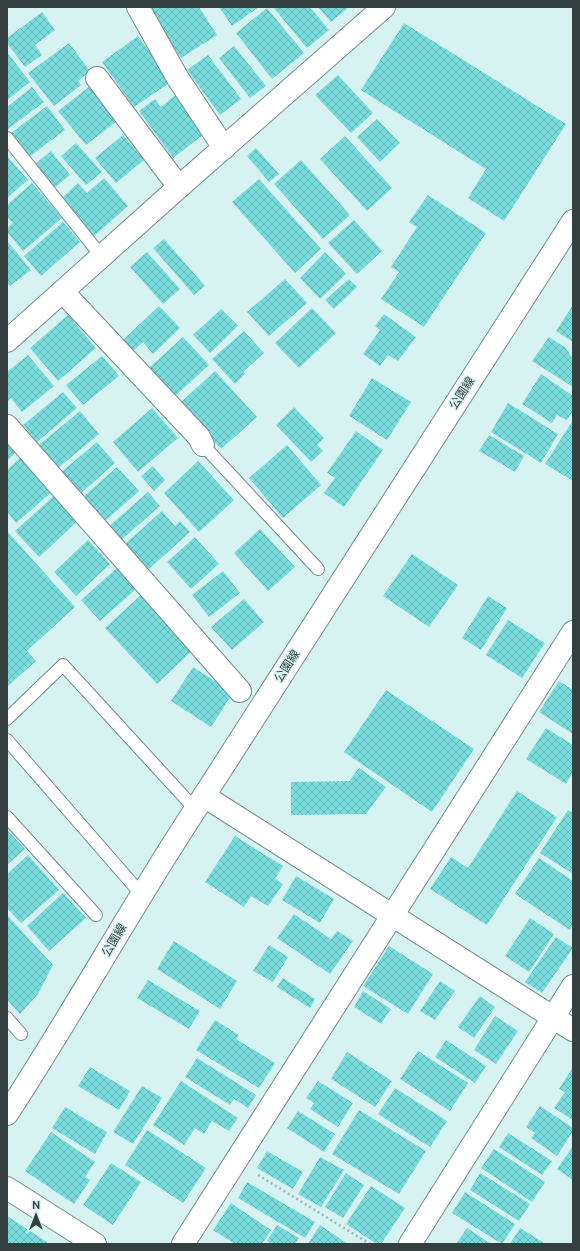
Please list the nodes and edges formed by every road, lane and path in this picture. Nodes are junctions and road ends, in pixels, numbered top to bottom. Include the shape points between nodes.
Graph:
1 (138, 7) edge
2 (384, 7) edge
3 (97, 78) dead end
4 (7, 138) edge
5 (224, 148) junction
6 (179, 187) junction
7 (573, 221) edge
8 (102, 257) junction
9 (63, 292) junction
10 (7, 341) edge
11 (7, 426) edge
12 (203, 445) joint
13 (318, 569) dead end
14 (573, 632) edge
15 (240, 691) dead end
16 (7, 719) edge
17 (7, 740) edge
18 (199, 803) junction
19 (7, 817) edge
20 (142, 894) junction
21 (96, 915) dead end
22 (391, 916) junction
23 (573, 986) edge
24 (553, 1017) junction
25 (7, 1018) edge
26 (573, 1030) edge
27 (21, 1034) dead end
28 (7, 1114) edge
29 (236, 1162) junction
30 (7, 1188) edge
31 (95, 1244) edge
32 (183, 1244) edge
33 (370, 1244) edge
34 (410, 1244) edge

1 - 5 street via 177,77
2 - 5 street
3 - 6 street
4 - 8 lane
5 - 6 street
6 - 8 street
7 - 18 street, 公園線
8 - 9 street
9 - 10 street
9 - 12 street
11 - 15 street
12 - 13 lane
14 - 22 street
16 - 18 lane via 64,664
17 - 20 lane
18 - 20 street, 公園線
18 - 22 street
19 - 21 lane
20 - 28 street, 公園線
22 - 24 street
22 - 29 street
23 - 24 street
24 - 26 street
24 - 34 street
25 - 27 lane
29 - 32 street
29 - 33 path
30 - 31 street

